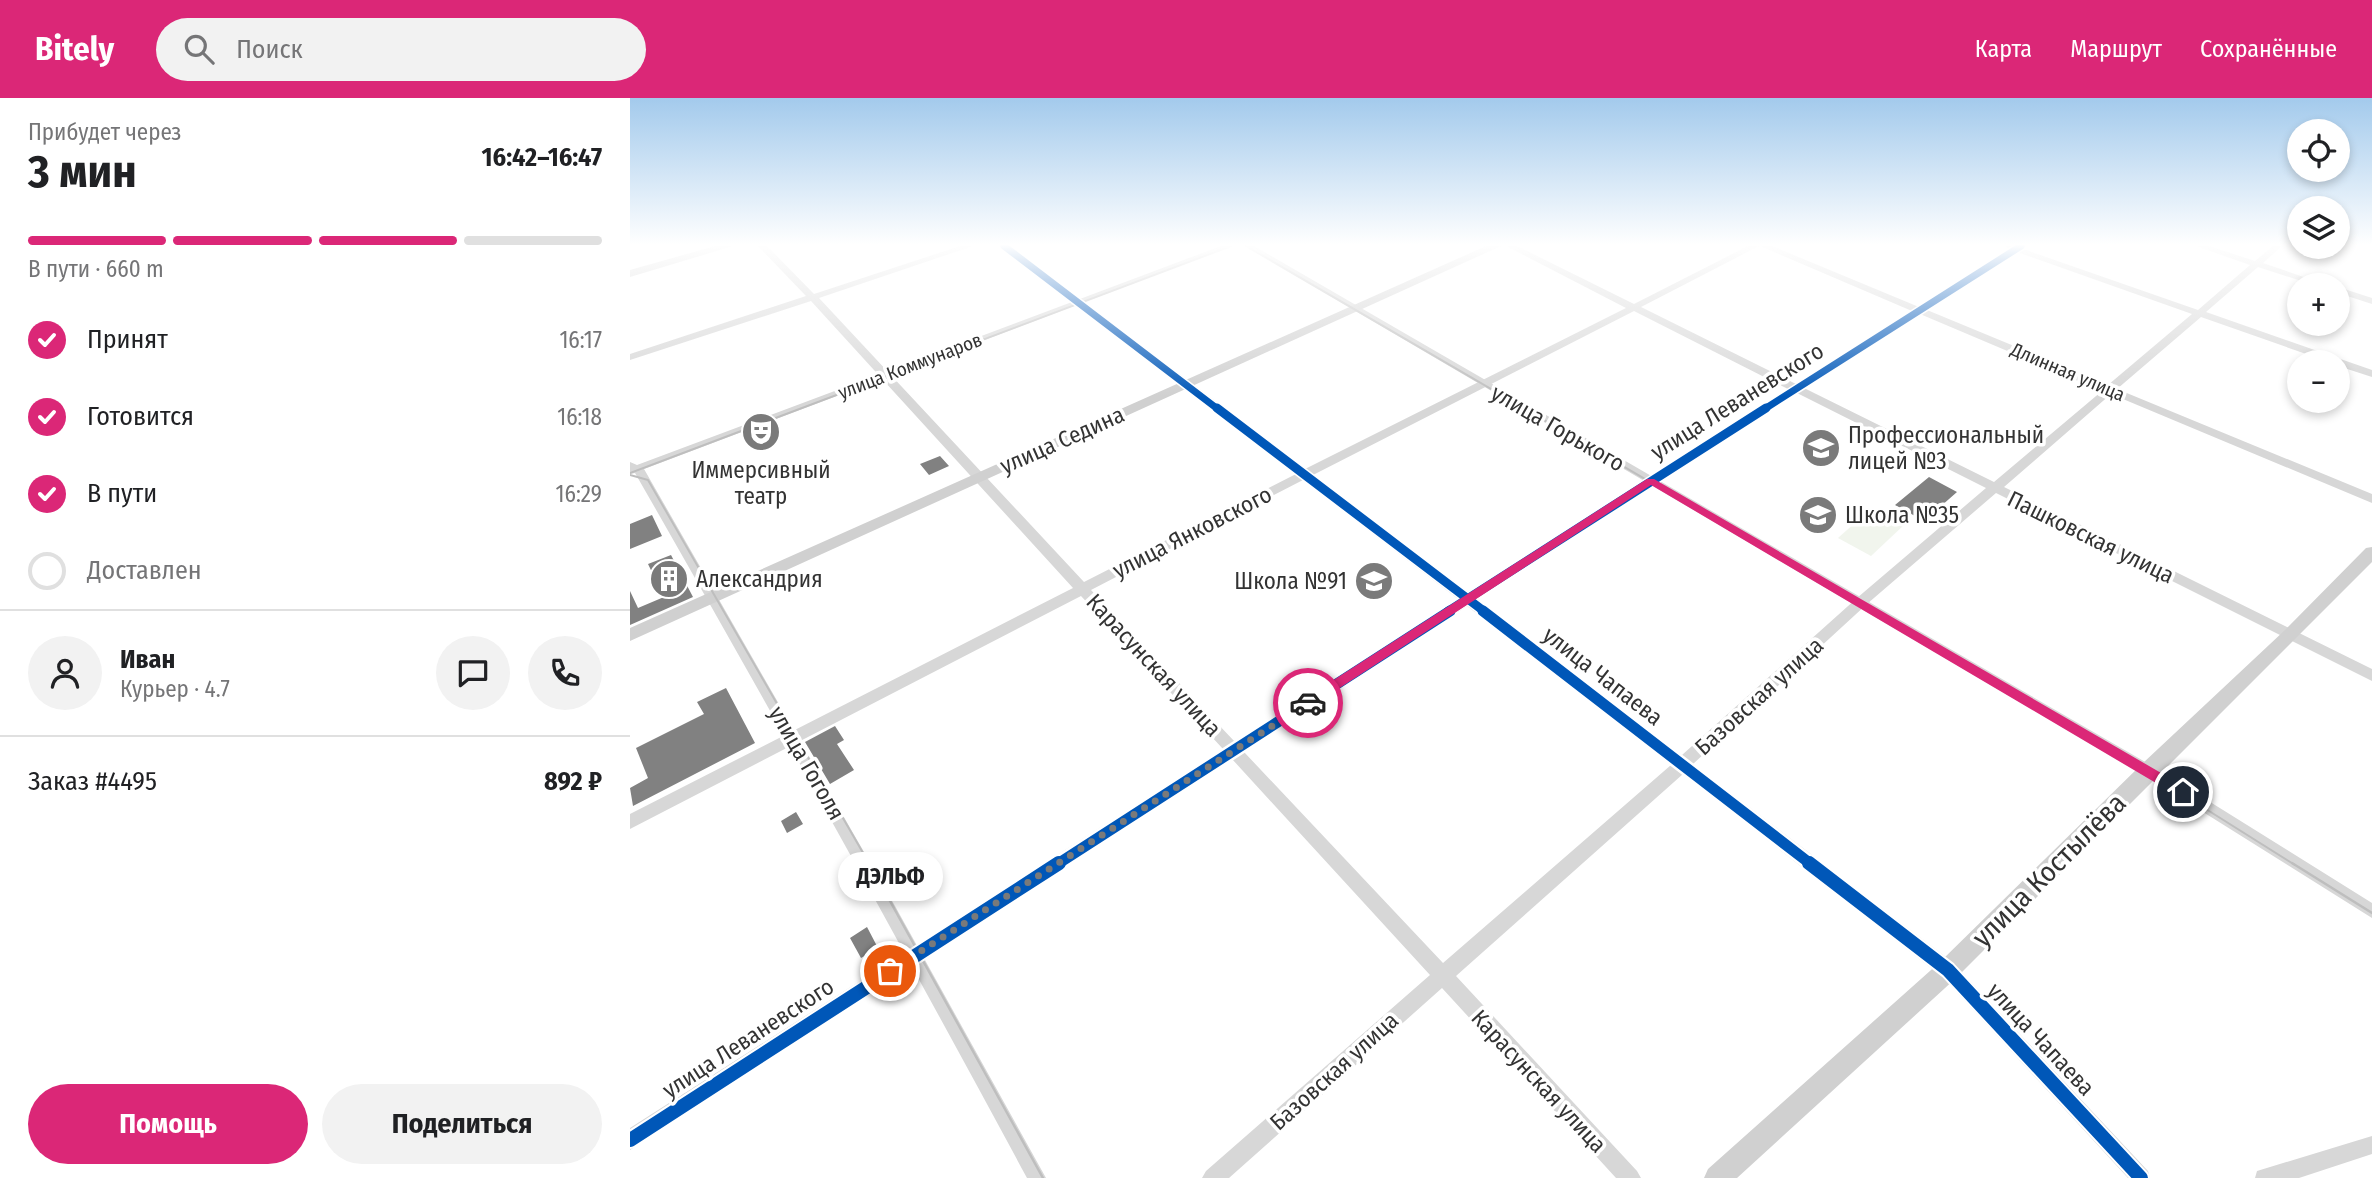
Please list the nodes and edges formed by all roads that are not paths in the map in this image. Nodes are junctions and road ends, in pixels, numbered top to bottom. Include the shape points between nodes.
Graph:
1 (812, 296) edge
2 (813, 296) edge
3 (1070, 296) edge
4 (1096, 296) edge
5 (1333, 296) edge
6 (1382, 296) edge
7 (1614, 296) edge
8 (1653, 296) edge
9 (1887, 296) edge
10 (1940, 296) edge
11 (2152, 296) edge
12 (2218, 296) edge
13 (1079, 303) junction
14 (1634, 306) junction
15 (1354, 309) junction
16 (1920, 310) junction
17 (2199, 313) junction
18 (630, 357) edge
19 (2372, 374) edge
20 (886, 375) junction
21 (1481, 384) junction
22 (1186, 385) junction
23 (1796, 389) junction
24 (2111, 390) junction
25 (633, 468) edge
26 (1303, 475) junction
27 (977, 478) junction
28 (1650, 481) junction
29 (1992, 488) junction
30 (2372, 499) edge
31 (2372, 552) edge
32 (1083, 589) junction
33 (713, 597) junction
34 (1469, 600) junction
35 (1861, 603) junction
36 (630, 635) edge
37 (2291, 635) junction
38 (2372, 675) edge
39 (793, 738) junction
40 (1234, 750) junction
41 (1683, 764) junction
42 (2149, 771) junction
43 (630, 822) edge
44 (2372, 911) edge
45 (916, 954) junction
46 (1948, 970) junction
47 (1442, 975) junction
48 (630, 1140) edge
49 (2372, 1145) edge
50 (1037, 1178) edge
51 (1213, 1178) edge
52 (1630, 1178) edge
53 (1717, 1178) edge
54 (2141, 1178) edge
55 (2263, 1178) edge

1 - 18 street
2 - 20 street, Карасунская улица
3 - 13 street, улица Чапаева
4 - 13 street, улица Коммунаров
5 - 15 street, улица Горького
6 - 15 main road, улица Седина
7 - 14 street, Пашковская улица
8 - 14 street, улица Янковского
9 - 16 street, Длинная улица
10 - 16 street, улица Леваневского
11 - 17 street
12 - 17 street, Базовская улица
13 - 20 street, улица Коммунаров
13 - 22 street, улица Чапаева
14 - 21 street, улица Янковского
14 - 23 street, Пашковская улица
15 - 21 street, улица Горького
15 - 22 main road, улица Седина
16 - 23 street, улица Леваневского
16 - 24 street, Длинная улица
17 - 19 street
17 - 24 street, Базовская улица
20 - 25 street, улица Коммунаров
20 - 27 street, Карасунская улица
21 - 26 street, улица Янковского
21 - 28 street, улица Горького
22 - 26 street, улица Чапаева
22 - 27 main road, улица Седина
23 - 28 street, улица Леваневского
23 - 29 street, Пашковская улица
24 - 29 street, Базовская улица
24 - 30 street, Длинная улица
25 - 33 street, улица Гоголя
26 - 32 street, улица Янковского
26 - 34 street, улица Чапаева
27 - 32 street, Карасунская улица
27 - 33 main road, улица Седина
28 - 34 street, улица Леваневского
28 - 35 street, улица Горького
29 - 35 street, Базовская улица
29 - 37 street, Пашковская улица
31 - 37 main road, улица Костылёва
32 - 39 street, улица Янковского
32 - 40 street, Карасунская улица
33 - 36 main road, улица Седина
33 - 39 street, улица Гоголя
34 - 40 street, улица Леваневского
34 - 41 street, улица Чапаева
35 - 41 street, Базовская улица
35 - 42 street, улица Горького
37 - 38 street, Пашковская улица
37 - 42 main road, улица Костылёва
39 - 43 street, улица Янковского
39 - 45 street, улица Гоголя
40 - 45 street, улица Леваневского
40 - 47 street, Карасунская улица
41 - 46 street, улица Чапаева
41 - 47 street, Базовская улица
42 - 44 street, улица Горького
42 - 46 main road, улица Костылёва
45 - 48 street, улица Леваневского
45 - 50 street, улица Гоголя
46 - 53 main road, улица Костылёва
46 - 54 street, улица Чапаева
47 - 51 street, Базовская улица
47 - 52 street, Карасунская улица
49 - 55 street

